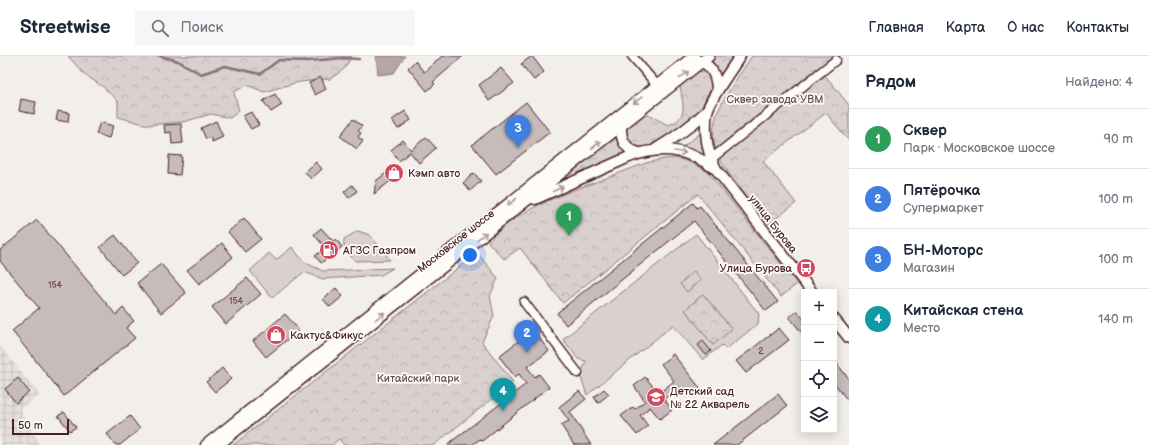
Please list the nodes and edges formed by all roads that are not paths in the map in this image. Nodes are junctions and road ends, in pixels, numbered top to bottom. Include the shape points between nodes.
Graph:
1 (632, 56) edge
2 (740, 56) edge
3 (699, 58) edge
4 (836, 60) dead end
5 (660, 89) junction
6 (717, 92) junction
7 (708, 111) junction
8 (622, 113) junction
9 (621, 125) junction
10 (656, 149) junction
11 (639, 153) junction
12 (711, 159) junction
13 (716, 169) junction
14 (522, 204) junction
15 (810, 289) edge
16 (524, 302) dead end
17 (837, 323) edge
18 (849, 338) edge
19 (578, 373) dead end
20 (206, 445) edge
21 (218, 445) edge

1 - 5 street
2 - 6 main road
3 - 5 main road, Московское шоссе
3 - 6 main road via 714,71
4 - 12 street
5 -> 8 main road, Московское шоссе
5 - 9 main road, Московское шоссе
6 - 7 main road
7 - 10 main road via 677,137
7 - 12 main road via 707,141
8 - 9 main road
8 -> 20 main road, Московское шоссе
9 - 11 main road via 624,143 632,151
14 -> 9 main road, Московское шоссе
10 - 11 main road
10 -> 13 main road via 689,154
14 -> 11 main road
12 - 13 main road
13 - 15 main road, улица Бурова
21 -> 14 main road, Московское шоссе
16 - 19 street
17 - 18 main road

